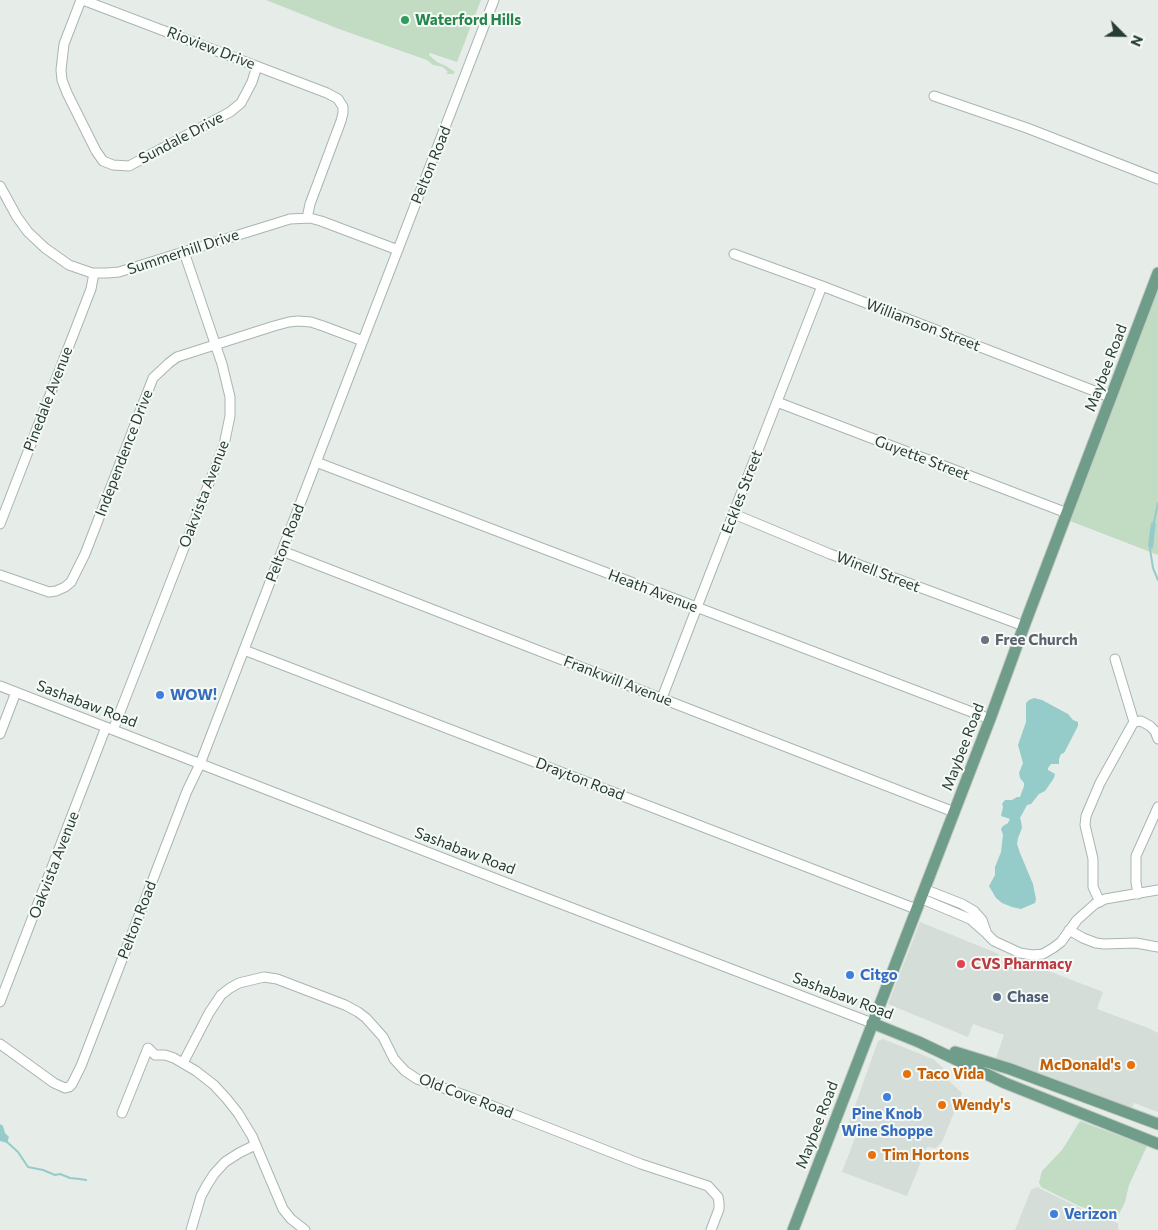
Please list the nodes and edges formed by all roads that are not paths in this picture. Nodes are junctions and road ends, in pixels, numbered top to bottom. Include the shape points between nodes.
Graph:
1 (82, 0) edge
2 (494, 0) edge
3 (257, 66) junction
4 (934, 96) dead end
5 (1158, 179) edge
6 (0, 186) edge
7 (307, 218) junction
8 (398, 250) junction
9 (184, 252) junction
10 (734, 254) dead end
11 (94, 273) junction
12 (1158, 273) edge
13 (822, 286) junction
14 (363, 341) junction
15 (214, 345) junction
16 (1110, 397) junction
17 (777, 402) junction
18 (316, 462) junction
19 (1066, 513) junction
20 (734, 514) junction
21 (0, 524) edge
22 (282, 551) junction
23 (0, 575) edge
24 (696, 607) junction
25 (1024, 626) junction
26 (244, 650) junction
27 (1115, 659) dead end
28 (0, 686) edge
29 (16, 692) junction
30 (662, 698) junction
31 (990, 719) junction
32 (1134, 722) junction
33 (110, 729) junction
34 (0, 734) edge
35 (1158, 739) edge
36 (200, 764) junction
37 (1158, 807) edge
38 (954, 812) junction
39 (1158, 890) edge
40 (922, 894) junction
41 (1138, 894) junction
42 (1100, 902) junction
43 (916, 909) junction
44 (1069, 930) junction
45 (1158, 947) edge
46 (0, 1002) edge
47 (872, 1023) junction
48 (919, 1042) junction
49 (0, 1044) edge
50 (183, 1063) junction
51 (1042, 1081) junction
52 (1029, 1093) junction
53 (122, 1113) dead end
54 (1158, 1124) edge
55 (1158, 1144) edge
56 (255, 1145) junction
57 (191, 1230) edge
58 (305, 1230) edge
59 (711, 1230) edge
60 (793, 1230) edge

1 - 3 street, Rioview Drive
1 - 3 street, Sundale Drive via 64,44 62,80 96,151 103,161 113,165 129,166 230,112 241,103
2 - 8 street, Pelton Road
3 - 7 street, Rioview Drive via 328,93 343,107 344,113
4 - 5 street
6 - 11 street, Summerhill Drive via 16,218 34,238 69,265
7 - 8 street, Summerhill Drive
7 - 9 street, Summerhill Drive via 283,220
8 - 14 street, Pelton Road
9 - 11 street, Summerhill Drive via 119,272
9 - 15 street, Oakvista Avenue
10 - 13 street, Williamson Street
11 - 21 street, Pinedale Avenue via 91,289
12 - 16 main road, Maybee Road
13 - 16 street, Williamson Street
13 - 17 street, Eckles Street
14 - 15 street, Independence Drive via 311,322 298,321
14 - 18 street, Pelton Road
15 - 23 street, Independence Drive via 177,357 153,378 77,574 71,582 49,592
15 - 33 street, Oakvista Avenue via 230,397 224,445
16 - 19 main road, Maybee Road
17 - 19 street, Guyette Street
17 - 20 street, Eckles Street
18 - 22 street, Pelton Road
18 - 24 street, Heath Avenue
19 - 25 main road, Maybee Road
20 - 24 street, Eckles Street
20 - 25 street, Winell Street via 830,554
22 - 26 street, Pelton Road
22 - 30 street, Frankwill Avenue
24 - 30 street, Eckles Street
24 - 31 street, Heath Avenue
25 - 31 main road, Maybee Road
26 - 36 street, Pelton Road
26 - 43 street, Drayton Road
27 - 32 street
28 - 29 street, Sashabaw Road
29 - 33 street, Sashabaw Road
29 - 34 street
30 - 38 street, Frankwill Avenue
31 - 38 main road, Maybee Road
32 - 35 street via 1141,721 1150,726
32 - 42 street via 1086,816 1085,825 1094,859 1093,887
33 - 36 street, Sashabaw Road
33 - 46 street, Oakvista Avenue
36 - 47 street, Sashabaw Road
36 - 49 street, Pelton Road via 72,1084 65,1088 54,1083
37 - 41 street via 1136,856
38 - 40 main road, Maybee Road
39 - 41 street
40 - 43 main road, Maybee Road
40 - 44 street via 964,911 994,941 1020,953 1043,954 1061,942
41 - 42 street
42 - 44 street
43 - 47 main road, Maybee Road
44 - 45 street via 1096,943 1136,943
47 - 48 main road, Sashabaw Road
47 - 60 main road, Maybee Road
48 - 51 main road, Sashabaw Road
48 - 52 main road, Sashabaw Road
50 - 53 street via 165,1055 155,1055 148,1048
50 - 56 street via 214,1084 238,1113
50 - 59 street, Old Cove Road via 208,1012 221,995 245,982 264,977 277,979 358,1012 383,1037 394,1059 417,1079 708,1186 719,1203
51 - 52 main road via 1028,1083
51 - 54 main road, Sashabaw Road
52 - 55 main road, Sashabaw Road
56 - 57 street via 226,1162 214,1174 201,1196
56 - 58 street via 283,1209

